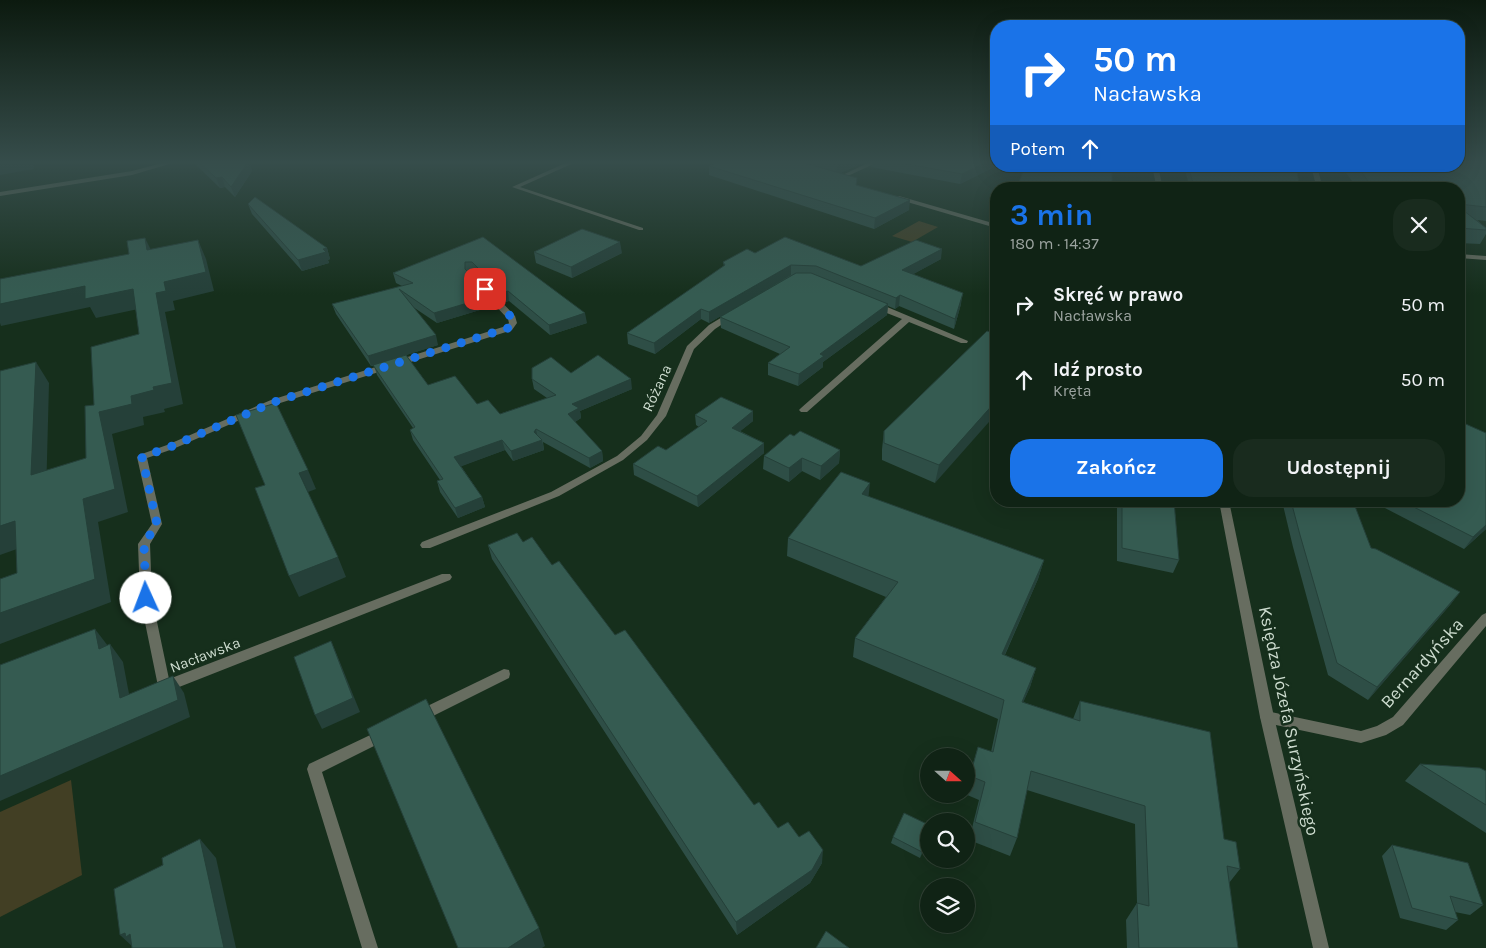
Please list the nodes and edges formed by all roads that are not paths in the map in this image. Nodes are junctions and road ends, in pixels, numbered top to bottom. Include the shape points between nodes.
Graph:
1 (572, 206) edge
2 (928, 206) edge
3 (990, 224) edge
4 (640, 229) dead end
5 (1465, 256) edge
6 (1486, 258) edge
7 (471, 275) edge
8 (864, 301) edge
9 (744, 308) edge
10 (906, 318) junction
11 (964, 341) dead end
12 (804, 410) dead end
13 (1225, 507) edge
14 (426, 545) dead end
15 (446, 577) dead end
16 (1486, 618) edge
17 (504, 674) dead end
18 (1267, 717) junction
19 (410, 721) edge
20 (392, 730) edge
21 (370, 948) edge
22 (1320, 948) edge

1 - 4 street
2 - 3 street
5 - 6 street
7 - 15 street, Nacławska via 512,318 513,323 508,328 274,402 142,457 157,524 144,544 146,598 164,687
8 - 10 street
9 - 14 street, Różana via 712,327 690,348 661,416 644,438 620,458 555,494
10 - 11 street
10 - 12 street
13 - 18 street, Księdza Józefa Surzyńskiego
16 - 18 street, Bernardyńska via 1398,720 1381,731 1361,737
17 - 19 street
18 - 22 street, Księdza Józefa Surzyńskiego
20 - 21 street via 314,769

